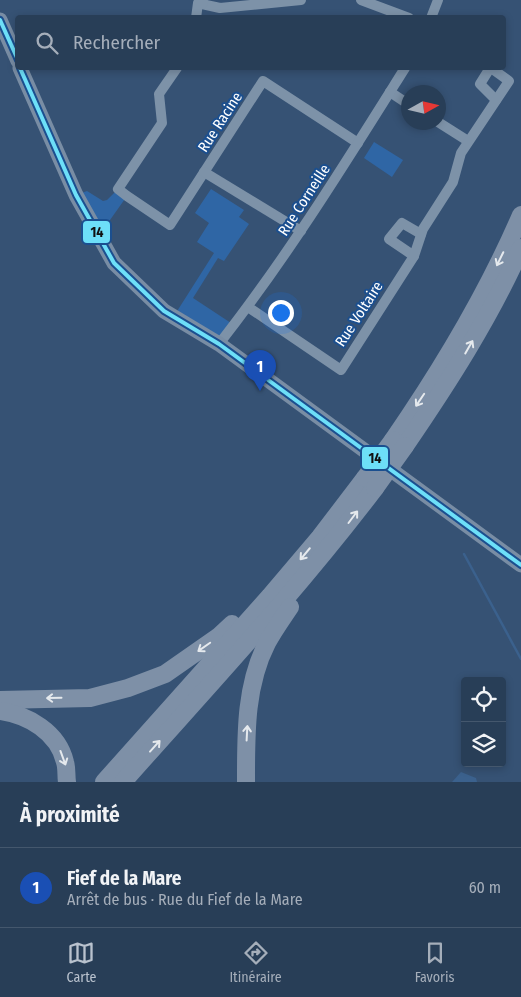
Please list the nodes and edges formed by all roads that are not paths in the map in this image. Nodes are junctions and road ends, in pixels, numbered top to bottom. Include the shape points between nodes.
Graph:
1 (301, 0) edge
2 (361, 0) edge
3 (438, 0) edge
4 (203, 2) edge
5 (196, 15) edge
6 (401, 15) edge
7 (432, 15) edge
8 (2, 28) edge
9 (15, 55) edge
10 (21, 70) edge
11 (176, 70) edge
12 (404, 70) edge
13 (489, 70) edge
14 (493, 70) edge
15 (390, 92) junction
16 (401, 99) edge
17 (496, 100) junction
18 (446, 127) edge
19 (468, 141) junction
20 (358, 143) junction
21 (204, 172) junction
22 (521, 215) edge
23 (301, 231) junction
24 (421, 234) junction
25 (521, 248) edge
26 (414, 256) junction
27 (248, 307) junction
28 (219, 344) junction
29 (399, 443) junction
30 (370, 483) junction
31 (335, 541) junction
32 (521, 565) edge
33 (270, 596) junction
34 (0, 700) edge
35 (0, 711) edge
36 (67, 782) edge
37 (104, 782) edge
38 (123, 782) edge
39 (246, 782) edge

1 - 4 street via 220,8
2 - 6 street
3 - 7 street
4 - 5 street via 198,3
8 - 9 main road
10 - 28 main road via 76,195 114,263 164,311
11 - 21 street, Rue Racine via 159,94 162,123 118,189 170,225
12 - 15 street, Rue Corneille
13 - 17 street, Rue Voltaire via 480,84
14 - 17 street, Rue Voltaire via 509,80
15 - 16 street
15 - 20 street, Rue Corneille
17 - 19 street, Rue Voltaire
18 - 19 street
19 - 24 street, Rue Voltaire via 453,182
20 - 21 street, Rue Racine via 264,81
20 - 23 street, Rue Corneille
21 - 23 street, Rue Racine
22 -> 29 highway via 472,315
23 - 27 street, Rue Corneille
24 - 26 street, Rue Voltaire
24 - 26 street via 402,222 389,239
29 -> 25 highway via 434,404 469,347
26 - 27 street, Rue Voltaire via 341,370
27 - 28 street, Rue Corneille
28 - 32 main road
29 - 30 highway, bridge
31 -> 30 highway
30 -> 33 highway
38 -> 31 highway
39 -> 31 highway via 250,694 258,664 279,623 316,574
33 -> 34 highway via 247,609 218,637 165,674 90,698
33 - 37 highway
35 -> 36 highway via 29,718 47,732 65,761

